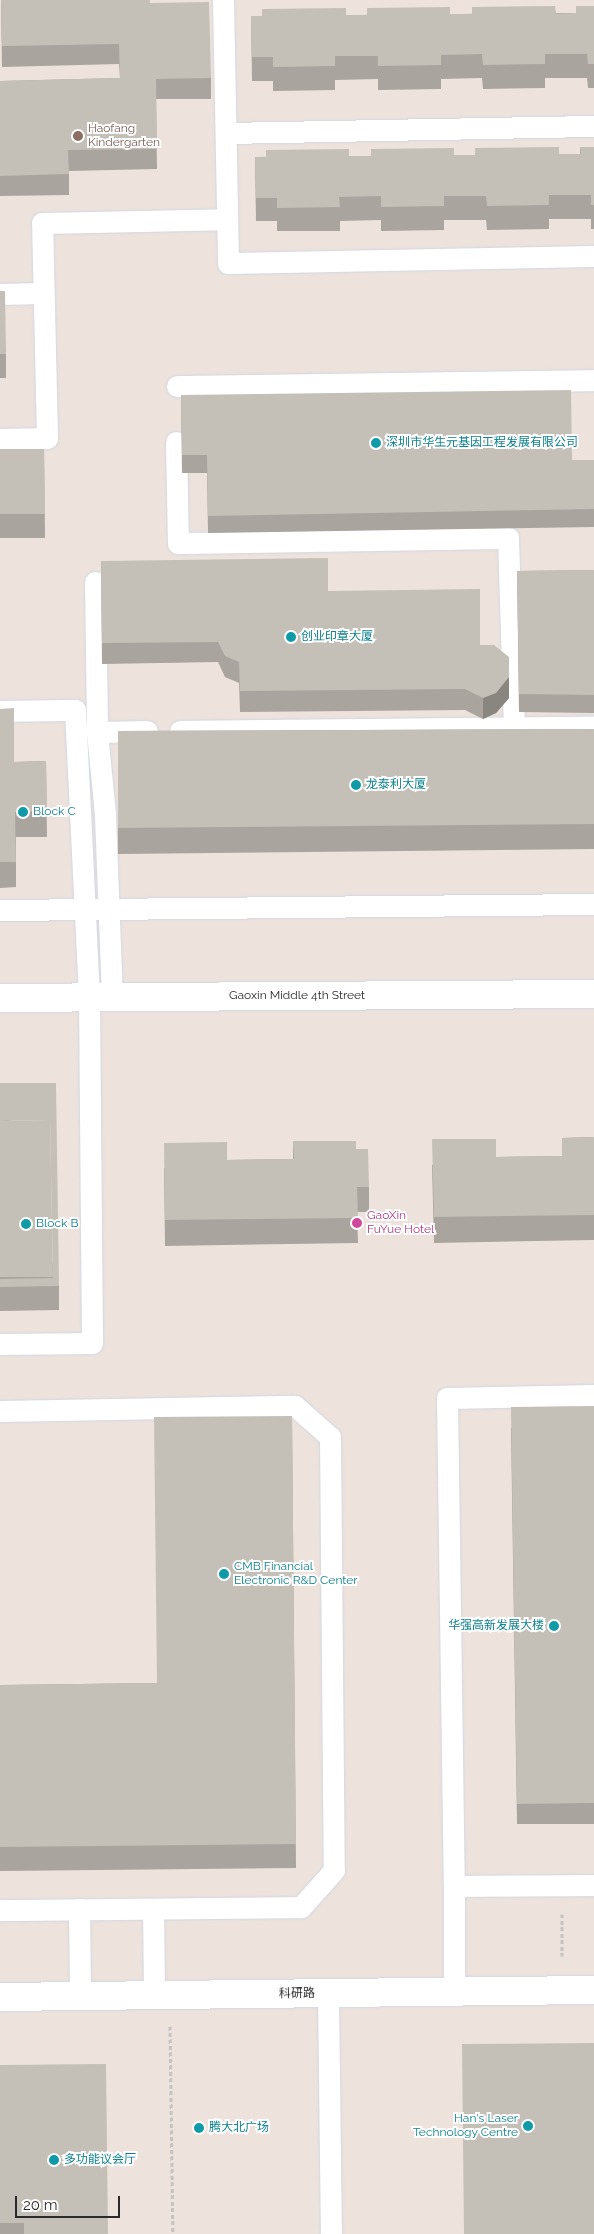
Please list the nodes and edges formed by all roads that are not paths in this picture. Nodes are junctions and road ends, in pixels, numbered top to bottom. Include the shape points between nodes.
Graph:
1 (223, 0) edge
2 (594, 126) edge
3 (226, 133) junction
4 (227, 219) junction
5 (594, 256) edge
6 (43, 293) junction
7 (0, 294) edge
8 (594, 380) edge
9 (177, 386) dead end
10 (0, 438) edge
11 (176, 442) dead end
12 (96, 582) dead end
13 (0, 711) edge
14 (514, 727) junction
15 (594, 728) edge
16 (97, 732) junction
17 (594, 904) edge
18 (85, 909) junction
19 (110, 909) junction
20 (0, 910) edge
21 (594, 994) edge
22 (0, 998) edge
23 (100, 998) junction
24 (0, 1344) edge
25 (594, 1395) edge
26 (0, 1411) edge
27 (594, 1885) edge
28 (454, 1886) junction
29 (153, 1908) junction
30 (79, 1909) junction
31 (0, 1910) edge
32 (594, 1990) edge
33 (454, 1993) junction
34 (328, 1994) junction
35 (80, 1996) junction
36 (154, 1996) junction
37 (0, 1997) edge
38 (331, 2234) edge

1 - 3 lane via 215,77
2 - 3 lane
3 - 4 lane
4 - 5 lane via 228,263
4 - 6 lane via 42,223
6 - 7 lane
6 - 10 lane via 47,438
8 - 9 lane
11 - 14 lane via 178,543 508,538
12 - 16 lane
13 - 18 lane via 75,710
14 - 15 lane
14 - 16 lane
16 - 19 lane via 112,814
17 - 19 lane
18 - 19 lane
18 - 20 lane
18 - 23 lane
19 - 23 lane
21 - 23 street, Gaoxin Middle 4th Street
22 - 23 street, Gaoxin Middle 4th Street
23 - 24 lane via 92,1343
25 - 28 lane via 447,1398
26 - 29 lane via 295,1406 330,1437 334,1870 301,1907
27 - 28 lane
28 - 33 lane
29 - 30 lane
29 - 36 lane
30 - 31 lane
30 - 35 lane
32 - 33 street, 科研路
33 - 34 street, 科研路
34 - 36 street, 科研路
34 - 38 lane
35 - 36 street, 科研路
35 - 37 street, 科研路

